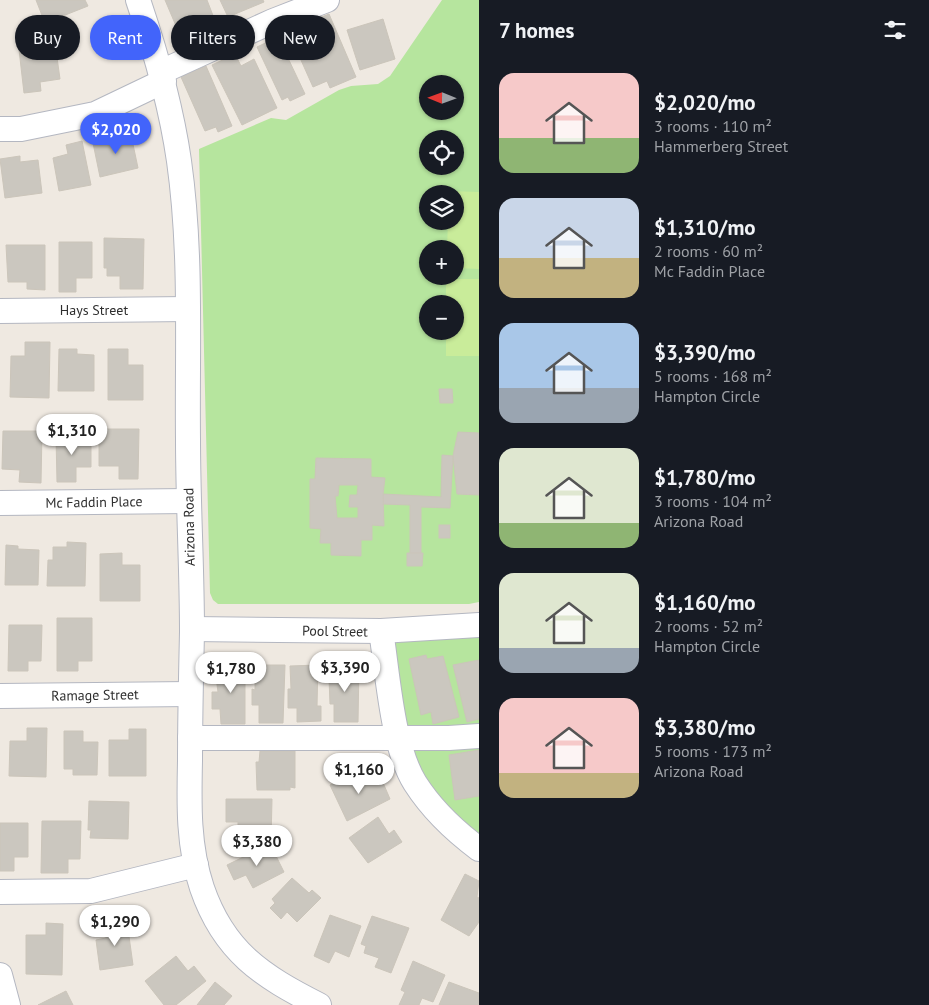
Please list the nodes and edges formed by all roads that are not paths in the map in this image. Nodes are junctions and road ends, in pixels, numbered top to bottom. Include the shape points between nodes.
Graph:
1 (138, 0) edge
2 (327, 0) edge
3 (162, 77) junction
4 (0, 129) edge
5 (188, 309) junction
6 (0, 310) edge
7 (188, 501) junction
8 (0, 503) edge
9 (479, 625) edge
10 (192, 629) junction
11 (381, 631) junction
12 (190, 694) junction
13 (0, 696) edge
14 (479, 736) edge
15 (397, 737) junction
16 (190, 738) junction
17 (479, 849) edge
18 (196, 865) junction
19 (0, 892) edge
20 (0, 975) edge
21 (8, 1005) edge
22 (319, 1005) edge

1 - 3 street, Arizona Road
2 - 3 street via 273,21
3 - 4 street via 95,114 21,129
3 - 5 street, Arizona Road via 180,171
5 - 6 street, Hays Street
5 - 7 street, Arizona Road
7 - 8 street, Mc Faddin Place
7 - 10 street, Arizona Road
9 - 11 street, Pool Street
10 - 11 street, Pool Street
10 - 12 street, Arizona Road
11 - 15 street
12 - 13 street, Ramage Street
12 - 16 street, Arizona Road
14 - 15 street
15 - 16 street
15 - 17 street via 415,783 444,818
16 - 18 street, Arizona Road via 190,838
18 - 19 street via 91,890
18 - 22 street, Arizona Road via 212,911 238,952 274,982
20 - 21 street

